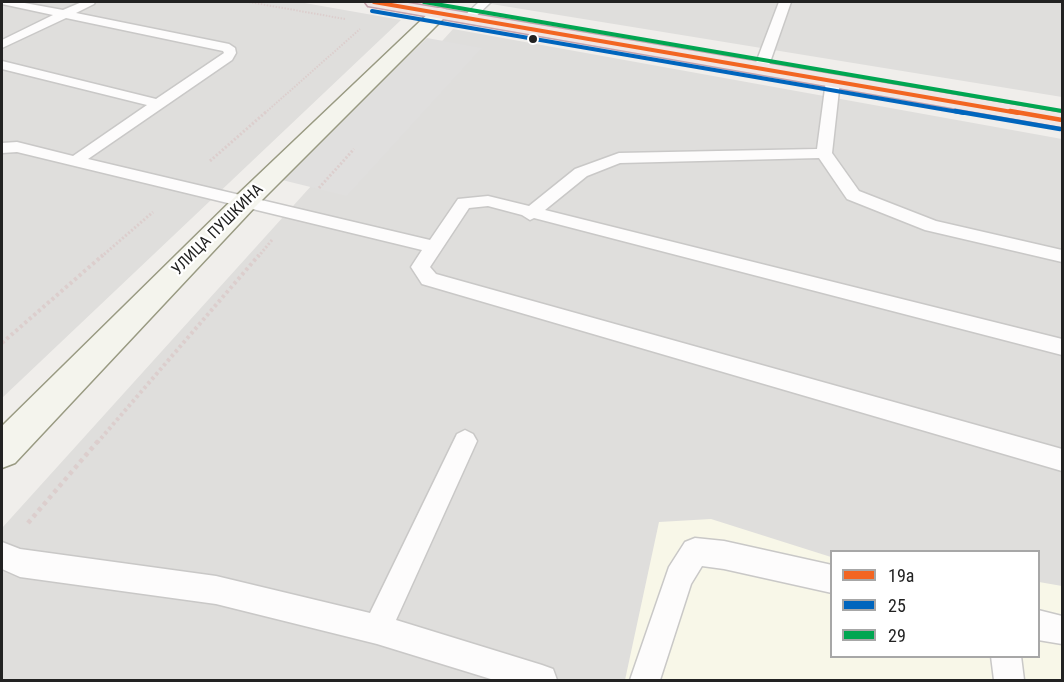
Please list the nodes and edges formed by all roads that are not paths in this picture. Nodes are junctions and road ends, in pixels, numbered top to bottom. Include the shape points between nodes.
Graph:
1 (5, 2) edge
2 (90, 2) edge
3 (374, 2) edge
4 (485, 2) edge
5 (785, 2) edge
6 (439, 13) junction
7 (65, 14) junction
8 (468, 18) junction
9 (2, 44) edge
10 (2, 64) edge
11 (761, 68) junction
12 (832, 81) junction
13 (158, 104) junction
14 (1062, 120) edge
15 (2, 148) edge
16 (824, 153) junction
17 (75, 161) junction
18 (245, 202) junction
19 (530, 214) junction
20 (434, 247) junction
21 (1062, 256) edge
22 (1062, 347) edge
23 (465, 441) dead end
24 (2, 451) edge
25 (1062, 460) edge
26 (2, 556) edge
27 (830, 579) edge
28 (1040, 625) edge
29 (377, 629) junction
30 (1062, 630) edge
31 (1006, 658) edge
32 (542, 681) edge
33 (645, 681) edge
34 (1009, 681) edge

1 - 7 lane
2 - 7 lane
3 - 6 highway
4 - 8 lane
5 - 11 lane
6 - 8 highway
6 - 18 main road, УЛИЦА ПУШКИНА
7 - 9 lane
7 - 13 lane via 229,48 226,57
8 - 11 highway
10 - 13 lane
11 - 12 highway
12 - 14 highway
12 - 16 lane
13 - 17 lane
15 - 17 lane via 17,147
16 - 19 lane via 619,158 594,164 570,178
16 - 21 lane via 853,195 931,226
17 - 18 lane
18 - 20 lane
18 - 24 main road, УЛИЦА ПУШКИНА
19 - 20 lane via 488,201 464,203
19 - 22 lane
20 - 25 lane via 420,267 429,279
23 - 29 lane
26 - 29 lane via 20,564 216,590
27 - 33 lane via 695,552 679,577
28 - 30 lane
29 - 32 lane
31 - 34 lane

